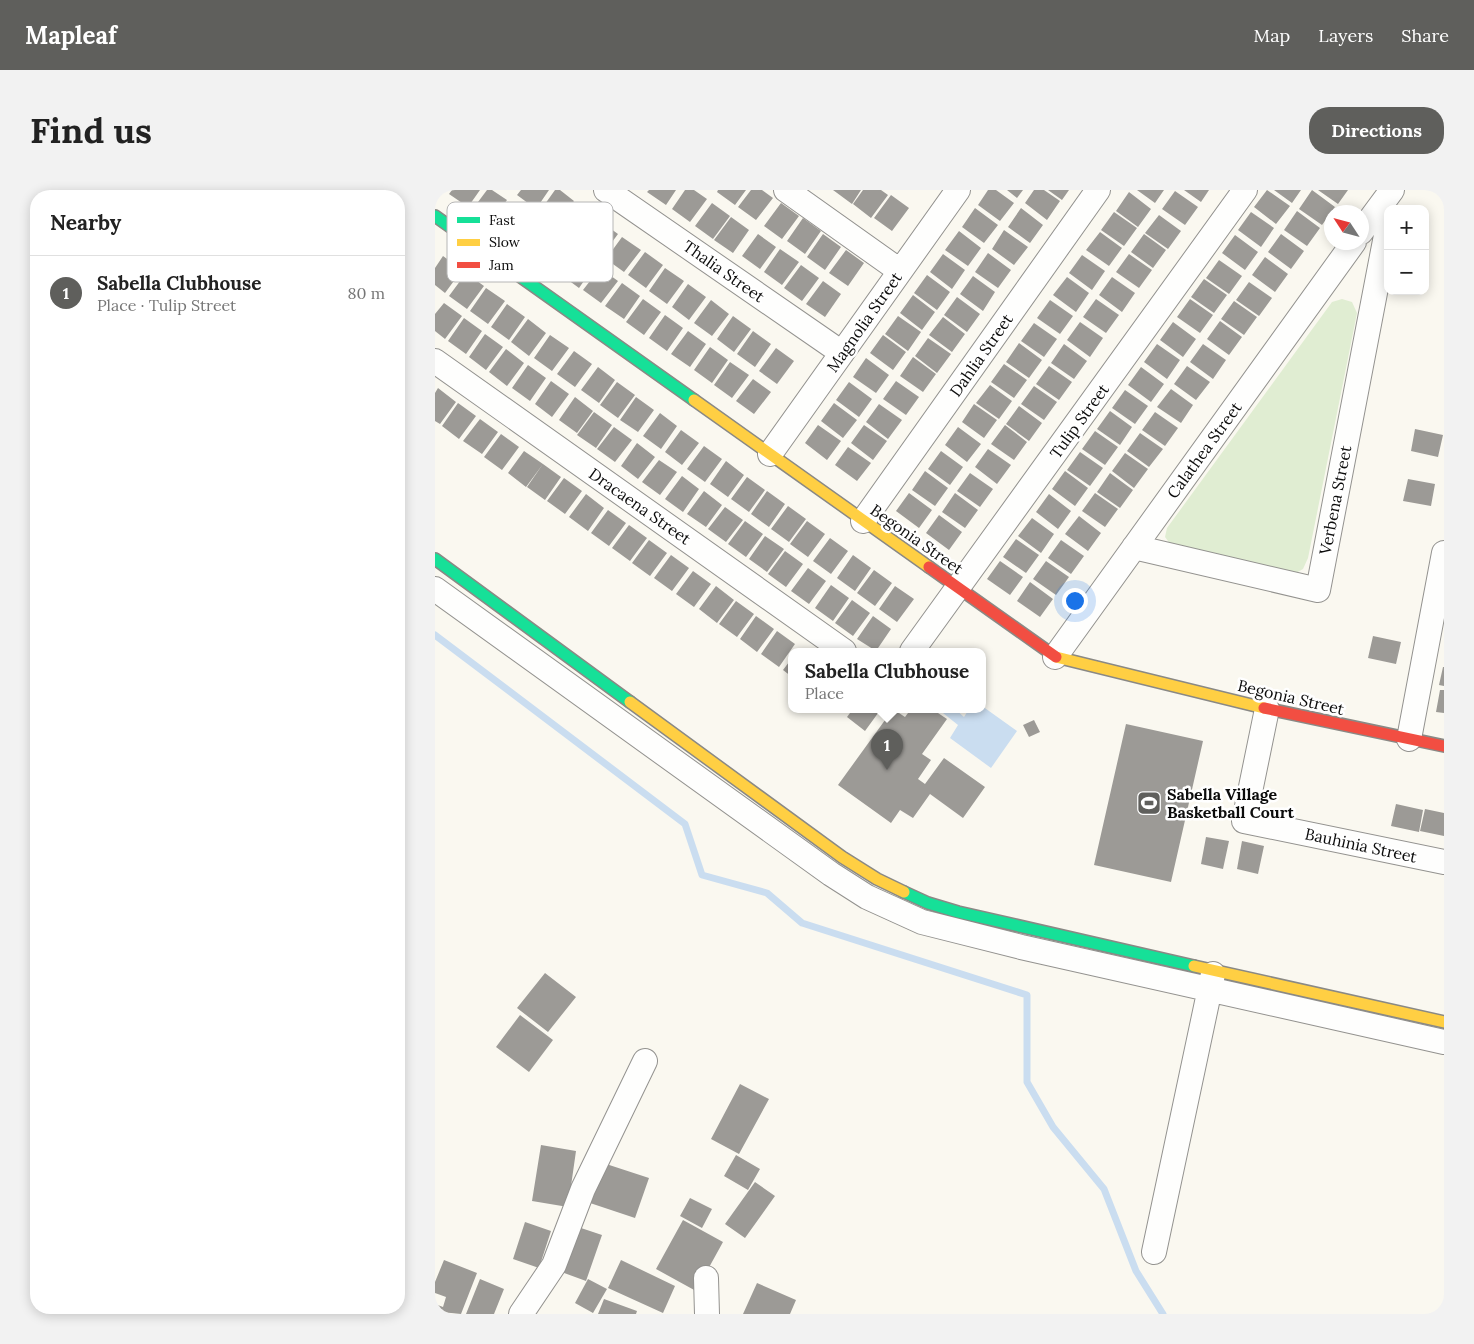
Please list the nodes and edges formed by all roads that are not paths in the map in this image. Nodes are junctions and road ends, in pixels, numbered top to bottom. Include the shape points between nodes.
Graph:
1 (606, 190) edge
2 (786, 190) edge
3 (957, 190) edge
4 (1098, 190) edge
5 (1245, 190) edge
6 (1393, 190) edge
7 (1391, 205) edge
8 (435, 216) edge
9 (1369, 222) edge
10 (447, 225) edge
11 (1384, 246) edge
12 (1348, 250) edge
13 (900, 271) junction
14 (528, 282) edge
15 (842, 353) junction
16 (435, 361) edge
17 (770, 454) junction
18 (863, 521) junction
19 (1134, 547) junction
20 (1444, 553) edge
21 (435, 559) edge
22 (958, 588) junction
23 (435, 589) edge
24 (840, 648) edge
25 (914, 648) edge
26 (1055, 657) junction
27 (1267, 709) junction
28 (1409, 739) junction
29 (1444, 746) edge
30 (1444, 862) edge
31 (1212, 980) junction
32 (1444, 1022) edge
33 (1444, 1042) edge
34 (645, 1061) dead end
35 (1154, 1252) dead end
36 (706, 1278) dead end
37 (521, 1314) edge
38 (707, 1314) edge

1 - 15 street, Thalia Street
2 - 13 street
3 - 13 street, Magnolia Street
4 - 18 street, Dahlia Street
5 - 22 street, Tulip Street
6 - 7 street
6 - 9 street
8 - 10 street, Begonia Street
11 - 19 street, Verbena Street via 1318,590
12 - 19 street, Calathea Street
13 - 15 street, Magnolia Street
14 - 17 street, Begonia Street
15 - 17 street, Magnolia Street
16 - 24 street, Dracaena Street
17 - 18 street, Begonia Street
18 - 22 street, Begonia Street
19 - 26 street, Calathea Street
20 - 28 street
21 - 31 street via 842,857 877,879 928,903
22 - 25 street, Tulip Street
22 - 26 street, Begonia Street
23 - 31 street via 867,897 937,926
26 - 27 street, Begonia Street
27 - 28 street, Begonia Street
27 - 30 street, Bauhinia Street via 1244,820
28 - 29 street, Begonia Street
31 - 32 street
31 - 33 street
31 - 35 street
34 - 37 street via 583,1189 554,1265
36 - 38 street

